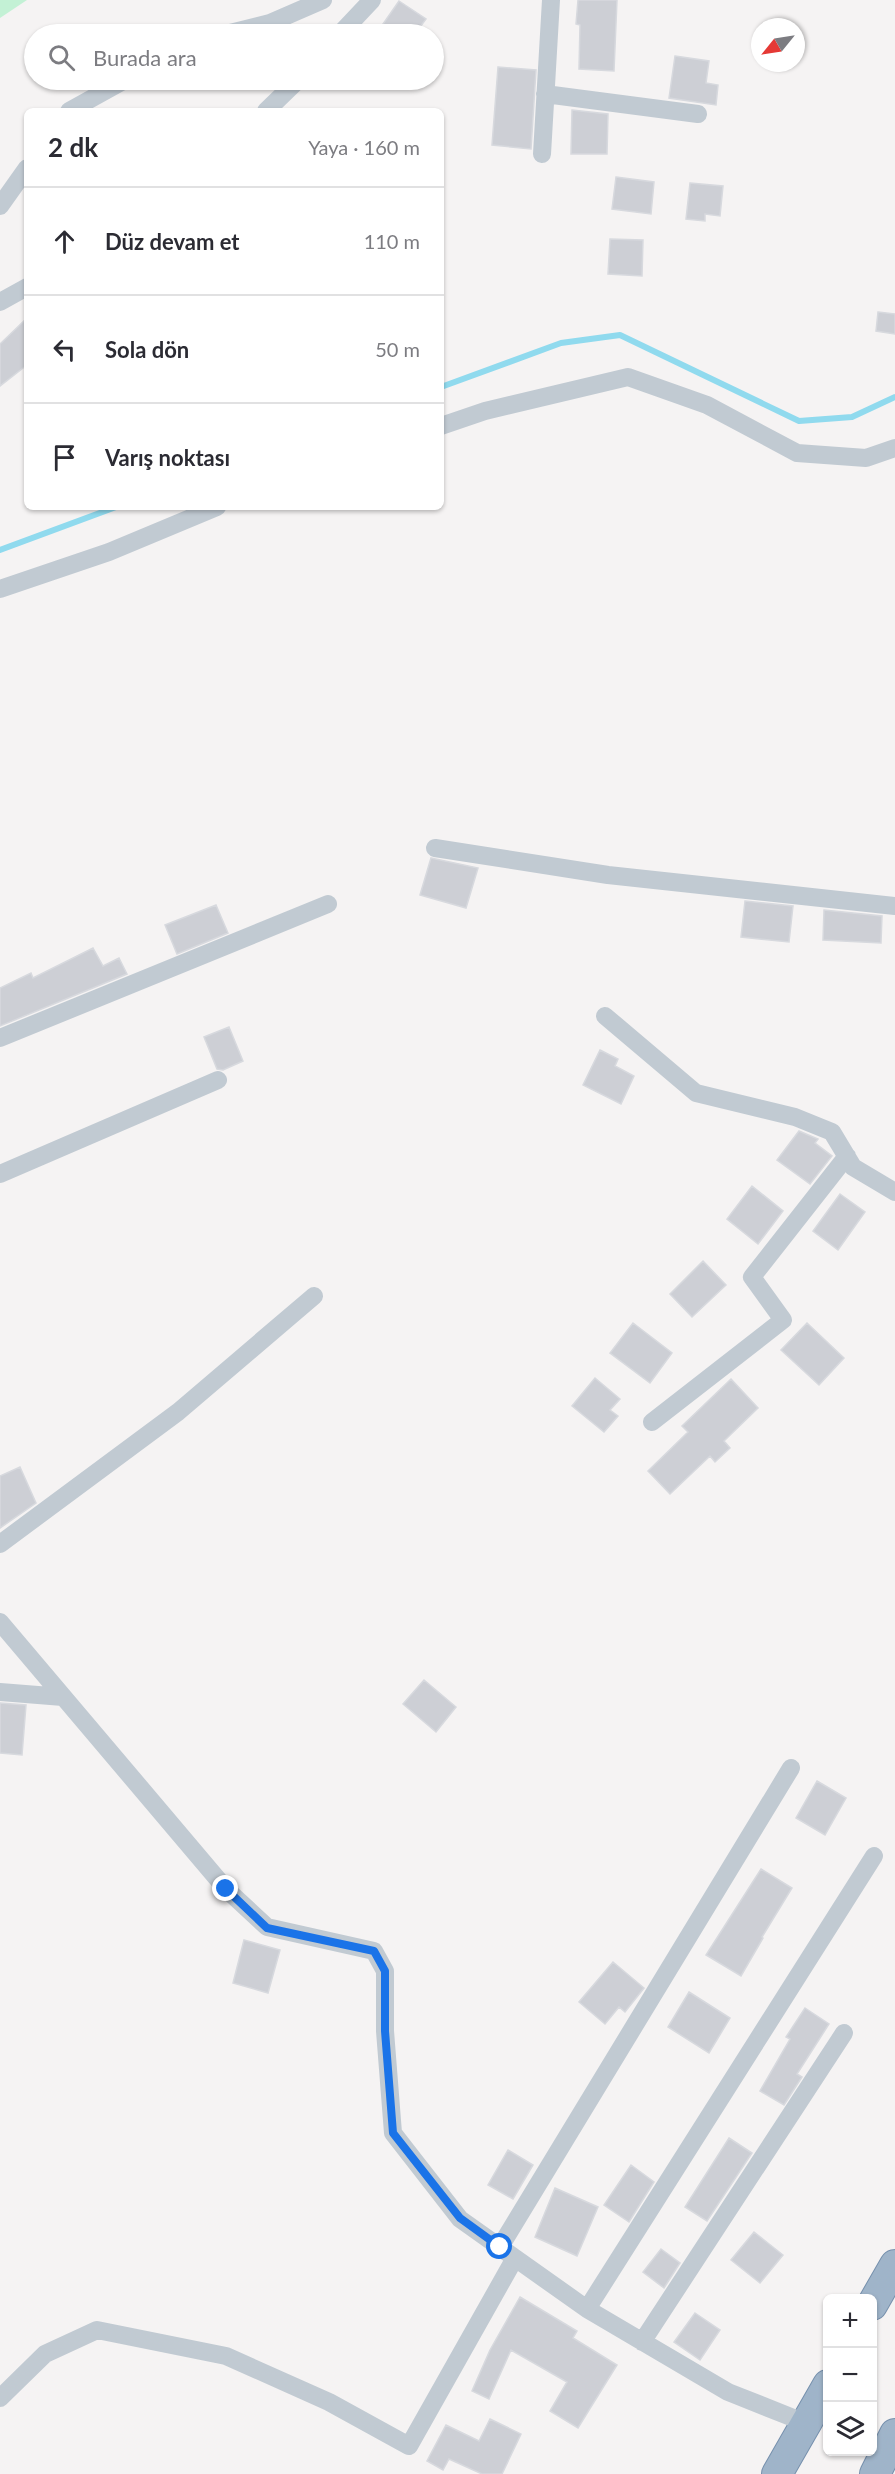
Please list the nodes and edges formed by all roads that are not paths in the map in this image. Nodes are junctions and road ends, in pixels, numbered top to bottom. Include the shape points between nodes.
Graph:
1 (323, 0) edge
2 (372, 0) edge
3 (551, 0) edge
4 (266, 24) edge
5 (349, 24) edge
6 (107, 90) edge
7 (288, 90) edge
8 (545, 94) junction
9 (74, 108) edge
10 (269, 108) edge
11 (698, 114) dead end
12 (542, 154) dead end
13 (24, 172) edge
14 (0, 206) edge
15 (24, 289) edge
16 (0, 302) edge
17 (444, 425) edge
18 (895, 448) edge
19 (210, 510) edge
20 (0, 589) edge
21 (435, 848) dead end
22 (328, 904) dead end
23 (895, 906) edge
24 (605, 1016) dead end
25 (0, 1038) edge
26 (218, 1080) dead end
27 (847, 1156) junction
28 (0, 1174) edge
29 (895, 1192) edge
30 (314, 1296) dead end
31 (652, 1422) dead end
32 (0, 1544) edge
33 (0, 1622) edge
34 (0, 1692) edge
35 (63, 1697) junction
36 (791, 1768) dead end
37 (874, 1857) dead end
38 (844, 2033) dead end
39 (500, 2247) junction
40 (515, 2258) junction
41 (895, 2265) edge
42 (877, 2298) edge
43 (587, 2309) junction
44 (642, 2342) junction
45 (823, 2394) edge
46 (0, 2398) edge
47 (806, 2423) junction
48 (895, 2434) edge
49 (777, 2474) edge
50 (875, 2474) edge

1 - 4 street
2 - 5 street
3 - 8 street
6 - 9 street
7 - 10 street
8 - 11 street
8 - 12 street
13 - 14 street
15 - 16 street
17 - 18 street via 485,411 628,377 707,405 797,453 866,458
19 - 20 street via 109,552
21 - 23 street via 608,875
22 - 25 street
24 - 27 street via 696,1093 795,1117 832,1132
26 - 28 street
27 - 29 street via 853,1167
27 - 31 street via 752,1277 783,1320
30 - 32 street via 178,1412
33 - 35 street
34 - 35 street
35 - 39 street via 226,1889 267,1928 374,1951 385,1971 393,2133 460,2218
36 - 39 street
37 - 43 street
38 - 44 street
39 - 40 street
40 - 43 street
40 - 46 street via 409,2446 329,2402 226,2356 97,2330 45,2354
41 - 42 highway
43 - 44 street
44 - 47 street via 728,2392
45 - 47 highway
47 - 49 highway
48 - 50 highway

